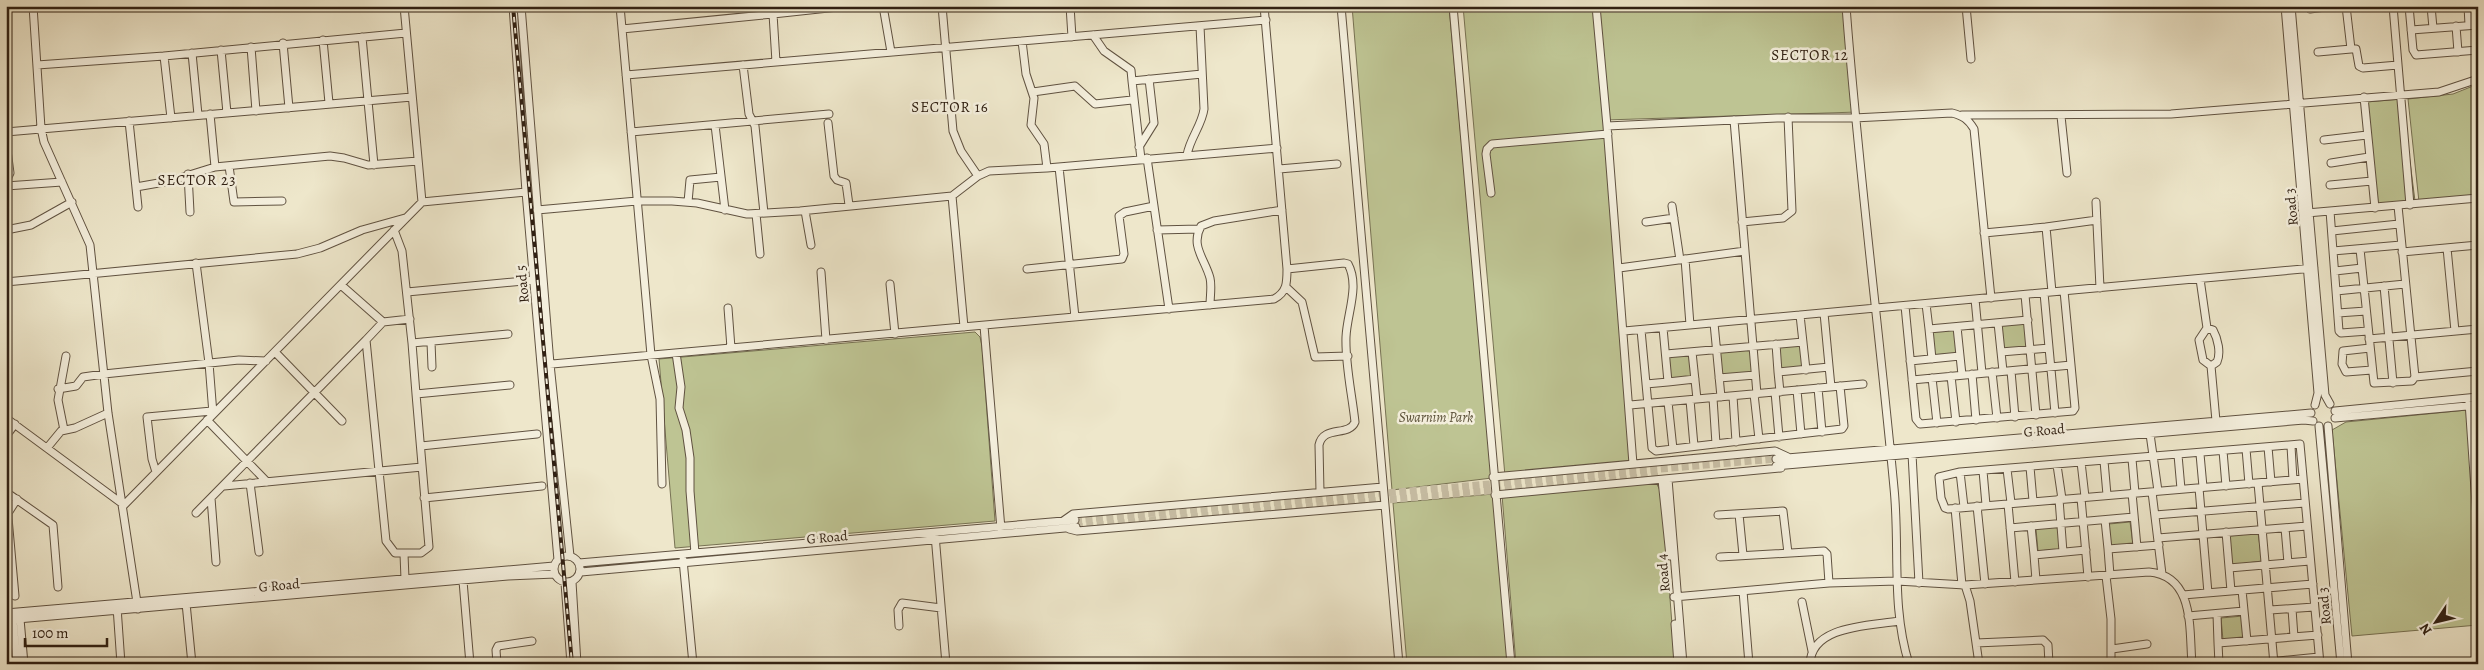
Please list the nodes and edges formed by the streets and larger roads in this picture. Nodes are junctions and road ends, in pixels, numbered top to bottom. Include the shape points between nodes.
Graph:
1 (33, 6) edge
2 (404, 6) edge
3 (512, 6) edge
4 (521, 6) edge
5 (620, 6) edge
6 (847, 6) edge
7 (883, 6) edge
8 (942, 6) edge
9 (1070, 6) edge
10 (1264, 6) edge
11 (1341, 6) edge
12 (1453, 6) edge
13 (1596, 6) edge
14 (1846, 6) edge
15 (1966, 6) edge
16 (2285, 6) edge
17 (2291, 6) edge
18 (2333, 6) edge
19 (2346, 6) edge
20 (2404, 6) edge
21 (2409, 6) edge
22 (2431, 6) edge
23 (2468, 6) edge
24 (2393, 7) edge
25 (2310, 8) dead end
26 (772, 10) edge
27 (1266, 20) junction
28 (2469, 25) junction
29 (2478, 25) edge
30 (1200, 26) junction
31 (2456, 26) junction
32 (2433, 28) junction
33 (622, 29) junction
34 (2411, 30) junction
35 (406, 33) junction
36 (1093, 35) junction
37 (1072, 36) junction
38 (362, 37) junction
39 (323, 40) junction
40 (1022, 41) junction
41 (283, 43) junction
42 (250, 47) junction
43 (945, 48) junction
44 (2351, 48) junction
45 (221, 50) junction
46 (2478, 50) edge
47 (891, 52) junction
48 (2318, 52) dead end
49 (2458, 52) junction
50 (192, 53) junction
51 (164, 56) junction
52 (1971, 59) dead end
53 (776, 62) junction
54 (37, 65) junction
55 (743, 65) junction
56 (2398, 65) junction
57 (1202, 74) junction
58 (626, 75) junction
59 (1149, 79) junction
60 (2478, 79) edge
61 (1132, 81) junction
62 (1033, 92) junction
63 (2401, 95) junction
64 (412, 97) junction
65 (2364, 97) junction
66 (1132, 100) junction
67 (367, 101) junction
68 (2297, 102) junction
69 (329, 104) junction
70 (289, 108) junction
71 (256, 110) junction
72 (227, 113) junction
73 (210, 114) junction
74 (829, 114) dead end
75 (1962, 115) junction
76 (198, 116) junction
77 (2061, 116) junction
78 (1788, 117) junction
79 (170, 118) junction
80 (1854, 118) junction
81 (1734, 120) junction
82 (129, 121) junction
83 (753, 121) junction
84 (828, 123) dead end
85 (715, 125) junction
86 (41, 128) junction
87 (1608, 130) junction
88 (6, 132) edge
89 (632, 132) junction
90 (2367, 135) junction
91 (2324, 140) dead end
92 (6, 142) edge
93 (1139, 147) junction
94 (1277, 148) junction
95 (1187, 155) junction
96 (2369, 157) junction
97 (1144, 159) junction
98 (418, 161) junction
99 (2331, 163) dead end
100 (1337, 164) dead end
101 (374, 165) junction
102 (229, 166) junction
103 (215, 167) junction
104 (1059, 167) junction
105 (1047, 168) junction
106 (1278, 169) junction
107 (2067, 173) dead end
108 (188, 174) junction
109 (978, 176) junction
110 (721, 177) junction
111 (6, 181) edge
112 (2372, 181) junction
113 (62, 182) junction
114 (2330, 185) dead end
115 (6, 186) edge
116 (136, 186) junction
117 (526, 192) junction
118 (1491, 193) dead end
119 (952, 196) junction
120 (2478, 198) edge
121 (282, 201) dead end
122 (637, 201) junction
123 (72, 202) junction
124 (422, 202) junction
125 (688, 202) junction
126 (2096, 202) dead end
127 (2410, 204) junction
128 (849, 205) junction
129 (1154, 206) junction
130 (1672, 206) dead end
131 (2398, 206) junction
132 (138, 207) dead end
133 (2375, 208) junction
134 (537, 210) junction
135 (725, 210) junction
136 (1282, 210) junction
137 (806, 211) junction
138 (2330, 211) junction
139 (190, 212) dead end
140 (2307, 213) junction
141 (760, 214) junction
142 (408, 217) junction
143 (1674, 218) junction
144 (2097, 220) junction
145 (1646, 222) dead end
146 (1742, 222) junction
147 (2399, 224) junction
148 (2046, 227) junction
149 (1199, 229) junction
150 (6, 230) edge
151 (394, 230) junction
152 (1157, 230) junction
153 (2332, 231) junction
154 (1984, 233) junction
155 (811, 245) dead end
156 (2478, 245) edge
157 (2402, 248) junction
158 (2447, 248) junction
159 (2360, 249) junction
160 (1745, 251) junction
161 (2333, 251) junction
162 (760, 254) dead end
163 (1682, 259) junction
164 (196, 263) junction
165 (1069, 265) junction
166 (1619, 268) junction
167 (2312, 268) junction
168 (2362, 268) junction
169 (1026, 269) dead end
170 (1287, 269) junction
171 (2335, 271) junction
172 (94, 272) junction
173 (821, 272) dead end
174 (2200, 279) junction
175 (534, 280) junction
176 (6, 282) edge
177 (341, 284) junction
178 (890, 284) dead end
179 (2405, 284) junction
180 (2384, 286) junction
181 (1286, 287) junction
182 (2100, 288) junction
183 (2364, 288) junction
184 (2064, 291) junction
185 (2336, 291) junction
186 (407, 292) junction
187 (2048, 292) junction
188 (2025, 294) junction
189 (1991, 298) junction
190 (1974, 299) junction
191 (1926, 304) junction
192 (1210, 305) junction
193 (1905, 306) junction
194 (728, 308) dead end
195 (1877, 308) junction
196 (1169, 309) junction
197 (2366, 311) junction
198 (1824, 313) junction
199 (2338, 313) junction
200 (1800, 315) junction
201 (1075, 317) junction
202 (410, 319) junction
203 (1750, 320) junction
204 (2028, 320) junction
205 (384, 322) junction
206 (1714, 323) junction
207 (1998, 323) junction
208 (1690, 325) junction
209 (1977, 325) junction
210 (984, 326) junction
211 (1957, 326) junction
212 (964, 327) junction
213 (1663, 328) junction
214 (2207, 328) junction
215 (1929, 329) junction
216 (2478, 329) edge
217 (1641, 330) junction
218 (2368, 330) junction
219 (1624, 331) junction
220 (2455, 331) junction
221 (508, 334) dead end
222 (895, 334) junction
223 (2411, 335) junction
224 (2389, 337) junction
225 (2369, 339) junction
226 (366, 340) junction
227 (826, 340) junction
228 (431, 342) junction
229 (1803, 342) junction
230 (412, 343) junction
231 (1776, 344) junction
232 (1752, 346) junction
233 (731, 348) junction
234 (2049, 348) junction
235 (2370, 348) junction
236 (2031, 349) junction
237 (1716, 350) junction
238 (275, 352) junction
239 (1692, 352) junction
240 (2001, 352) junction
241 (676, 353) junction
242 (1666, 354) junction
243 (651, 355) junction
244 (66, 356) dead end
245 (1348, 356) junction
246 (1960, 356) junction
247 (1932, 359) junction
248 (266, 361) junction
249 (1910, 361) junction
250 (209, 362) junction
251 (550, 364) junction
252 (541, 365) junction
253 (2071, 365) junction
254 (2211, 366) junction
255 (1829, 367) junction
256 (2050, 367) junction
257 (432, 368) dead end
258 (2032, 369) junction
259 (1806, 370) junction
260 (2372, 370) junction
261 (2011, 371) junction
262 (2478, 371) edge
263 (1778, 372) junction
264 (1992, 372) junction
265 (2003, 372) junction
266 (104, 374) junction
267 (1972, 374) junction
268 (1982, 374) junction
269 (1755, 375) junction
270 (1962, 375) junction
271 (1951, 376) junction
272 (2415, 377) junction
273 (1719, 378) junction
274 (1932, 378) junction
275 (1695, 380) junction
276 (1912, 380) junction
277 (1668, 382) junction
278 (2393, 383) junction
279 (1646, 384) junction
280 (1863, 384) dead end
281 (510, 385) dead end
282 (1840, 386) junction
283 (1831, 387) junction
284 (1818, 388) junction
285 (58, 389) junction
286 (1797, 390) junction
287 (1778, 392) junction
288 (315, 393) junction
289 (416, 394) junction
290 (1756, 394) junction
291 (1733, 396) junction
292 (1721, 397) junction
293 (2478, 397) edge
294 (1712, 398) junction
295 (1693, 400) junction
296 (1668, 402) junction
297 (2469, 402) junction
298 (1648, 404) junction
299 (2330, 404) junction
300 (1630, 405) junction
301 (2315, 405) junction
302 (2478, 405) edge
303 (2311, 412) junction
304 (108, 413) junction
305 (212, 413) junction
306 (2055, 413) junction
307 (2036, 415) junction
308 (2335, 415) junction
309 (2015, 416) junction
310 (6, 418) edge
311 (1997, 418) junction
312 (207, 420) junction
313 (1976, 420) junction
314 (342, 421) dead end
315 (2216, 421) junction
316 (1956, 422) junction
317 (1936, 423) junction
318 (2316, 423) junction
319 (15, 424) junction
320 (2328, 426) junction
321 (64, 430) junction
322 (1822, 432) junction
323 (537, 434) dead end
324 (1801, 434) junction
325 (2150, 434) junction
326 (6, 436) edge
327 (1779, 437) junction
328 (1759, 439) junction
329 (1736, 442) junction
330 (1716, 444) junction
331 (421, 446) junction
332 (1694, 446) junction
333 (2290, 446) junction
334 (2268, 447) junction
335 (46, 448) junction
336 (1673, 449) junction
337 (2246, 449) junction
338 (1890, 452) junction
339 (2223, 452) junction
340 (1912, 454) junction
341 (2200, 454) junction
342 (2178, 455) junction
343 (2153, 456) junction
344 (2132, 459) junction
345 (2104, 460) junction
346 (248, 461) junction
347 (1788, 461) junction
348 (1776, 462) tunnel mouth
349 (2081, 462) junction
350 (1633, 464) junction
351 (2057, 465) junction
352 (422, 467) junction
353 (2030, 467) junction
354 (2007, 469) junction
355 (379, 471) junction
356 (1983, 471) junction
357 (156, 472) junction
358 (1960, 472) junction
359 (1493, 476) junction
360 (2303, 479) junction
361 (1665, 480) junction
362 (2294, 480) junction
363 (267, 482) junction
364 (2271, 482) junction
365 (250, 483) junction
366 (2258, 483) junction
367 (662, 484) dead end
368 (2249, 484) junction
369 (224, 486) junction
370 (542, 486) dead end
371 (2226, 486) junction
372 (1383, 487) junction
373 (2201, 488) junction
374 (2181, 489) junction
375 (6, 492) edge
376 (1320, 492) junction
377 (2155, 492) junction
378 (2134, 493) junction
379 (1495, 495) junction
380 (2107, 495) junction
381 (2083, 497) junction
382 (210, 498) junction
383 (424, 498) junction
384 (17, 499) junction
385 (2060, 499) junction
386 (2033, 502) junction
387 (2009, 503) junction
388 (2305, 503) junction
389 (124, 505) junction
390 (1385, 505) junction
391 (1986, 505) junction
392 (1977, 506) junction
393 (2260, 506) junction
394 (1964, 507) junction
395 (1955, 508) junction
396 (2201, 511) junction
397 (196, 513) dead end
398 (1739, 514) junction
399 (1718, 515) dead end
400 (2155, 515) junction
401 (2134, 517) junction
402 (2106, 520) junction
403 (2083, 521) junction
404 (1063, 524) junction
405 (1075, 524) tunnel mouth
406 (2061, 524) junction
407 (2031, 526) junction
408 (2307, 526) junction
409 (2010, 528) junction
410 (2285, 528) junction
411 (2262, 529) junction
412 (1001, 530) junction
413 (2226, 532) junction
414 (2203, 534) junction
415 (2478, 534) edge
416 (935, 535) junction
417 (2159, 541) junction
418 (2137, 547) junction
419 (2108, 549) junction
420 (2086, 550) junction
421 (259, 552) dead end
422 (2063, 552) junction
423 (695, 553) junction
424 (1788, 553) junction
425 (404, 554) junction
426 (1743, 555) junction
427 (2034, 555) junction
428 (570, 556) junction
429 (1720, 557) dead end
430 (683, 558) junction
431 (2310, 561) junction
432 (216, 562) dead end
433 (556, 563) junction
434 (579, 563) junction
435 (2288, 563) junction
436 (2266, 565) junction
437 (2229, 568) junction
438 (580, 572) junction
439 (555, 574) junction
440 (2162, 574) junction
441 (2108, 575) junction
442 (2088, 577) junction
443 (405, 579) junction
444 (463, 580) junction
445 (2036, 580) junction
446 (1897, 581) junction
447 (568, 582) junction
448 (1920, 582) junction
449 (2015, 582) junction
450 (1829, 583) junction
451 (1985, 584) junction
452 (2313, 584) junction
453 (1963, 585) junction
454 (58, 587) dead end
455 (2268, 588) junction
456 (2242, 590) junction
457 (1743, 591) junction
458 (2231, 591) junction
459 (2208, 593) junction
460 (2183, 595) junction
461 (15, 596) dead end
462 (185, 597) junction
463 (1676, 597) junction
464 (1802, 602) dead end
465 (138, 605) junction
466 (186, 606) junction
467 (117, 607) junction
468 (2314, 607) junction
469 (941, 608) junction
470 (2292, 609) junction
471 (2270, 610) junction
472 (2244, 611) junction
473 (6, 613) edge
474 (2217, 614) junction
475 (2188, 616) junction
476 (13, 620) edge
477 (1898, 621) junction
478 (899, 626) dead end
479 (2318, 635) junction
480 (2294, 637) junction
481 (6, 638) edge
482 (15, 638) junction
483 (2272, 639) junction
484 (532, 641) dead end
485 (2247, 641) junction
486 (1976, 643) junction
487 (2218, 643) junction
488 (2147, 644) dead end
489 (2112, 649) junction
490 (1812, 651) junction
491 (2320, 660) edge
492 (2274, 662) edge
493 (17, 664) edge
494 (24, 664) edge
495 (121, 664) edge
496 (192, 664) edge
497 (470, 664) edge
498 (497, 664) edge
499 (571, 664) edge
500 (577, 664) edge
501 (693, 664) edge
502 (946, 664) edge
503 (1399, 664) edge
504 (1511, 664) edge
505 (1678, 664) edge
506 (1683, 664) edge
507 (1750, 664) edge
508 (1810, 664) edge
509 (1909, 664) edge
510 (1979, 664) edge
511 (2050, 664) edge
512 (2111, 664) edge
513 (2192, 664) edge
514 (2219, 664) edge
515 (2249, 664) edge
516 (2341, 664) edge
517 (2348, 664) edge

1 - 54 street
2 - 35 street
3 - 117 street, Road 5
4 - 134 street, Road 5
5 - 33 street
6 - 26 street
7 - 47 street
8 - 43 street
9 - 37 street
10 - 27 street
11 - 372 street
12 - 359 street
13 - 87 street
14 - 80 street
15 - 52 street
16 - 68 street, Road 3
17 - 68 street, Road 3
18 - 25 street
19 - 44 street
20 - 24 street
21 - 34 street
22 - 32 street
23 - 28 street
24 - 56 street
26 - 33 street
26 - 53 street
27 - 30 street
27 - 94 street
28 - 29 street
28 - 31 street
30 - 36 street
30 - 57 street
31 - 32 street
31 - 49 street
32 - 34 street
33 - 58 street
34 - 49 street via 2416,55
35 - 38 street
35 - 64 street
36 - 37 street
36 - 61 street via 1104,51 1131,70
37 - 40 street
38 - 39 street
38 - 67 street
39 - 41 street
39 - 69 street
40 - 43 street
40 - 62 street via 1026,74
41 - 42 street
41 - 70 street
42 - 45 street
42 - 71 street
43 - 47 street
43 - 109 street via 953,131 961,151
44 - 48 street
44 - 56 street via 2356,49 2359,66 2363,68
45 - 50 street
45 - 72 street
46 - 49 street
47 - 53 street
50 - 51 street
50 - 76 street
51 - 54 street
51 - 79 street
53 - 55 street
54 - 86 street
55 - 58 street
55 - 83 street via 749,114
56 - 63 street
57 - 59 street
57 - 95 street via 1203,115 1190,138
58 - 89 street
59 - 61 street
59 - 93 street via 1154,123
60 - 63 street via 2448,90
61 - 66 street
62 - 66 street via 1074,86 1095,104
62 - 105 street via 1032,125 1044,144
63 - 65 street
63 - 127 street
64 - 67 street
64 - 98 street
65 - 68 street
65 - 90 street
66 - 93 street
67 - 69 street
67 - 101 street
68 - 77 street via 2172,114
68 - 140 street, Road 3
69 - 70 street
70 - 71 street
71 - 72 street
72 - 73 street
73 - 76 street
73 - 103 street
74 - 83 street
75 - 77 street
75 - 80 street
75 - 154 street via 1974,129
76 - 79 street
77 - 107 street
78 - 80 street
78 - 81 street
78 - 146 street via 1792,211 1783,218
79 - 82 street
80 - 195 street
81 - 87 street
81 - 146 street
82 - 86 street
82 - 116 street
83 - 85 street
83 - 141 street
84 - 128 street via 834,176 846,183
85 - 89 street
85 - 110 street
86 - 88 street
86 - 113 street
87 - 118 street via 1489,146 1486,154
87 - 166 street
89 - 122 street
90 - 91 street
90 - 96 street
92 - 111 street via 10,172
93 - 97 street
94 - 95 street
94 - 106 street
95 - 97 street
96 - 99 street
96 - 112 street
97 - 104 street
97 - 129 street
98 - 101 street
98 - 124 street
100 - 106 street
101 - 102 street via 330,156
102 - 103 street
102 - 121 street via 234,202
103 - 108 street
104 - 105 street
104 - 165 street
105 - 109 street via 989,171
106 - 136 street
108 - 116 street via 170,181
108 - 139 street
109 - 119 street
110 - 125 street via 690,180
110 - 135 street
112 - 114 street
112 - 133 street
113 - 115 street
113 - 123 street
116 - 132 street
117 - 124 street
117 - 175 street, Road 5
119 - 128 street
119 - 212 street
120 - 127 street
122 - 125 street
122 - 134 street
122 - 243 street
123 - 150 street via 32,225
123 - 172 street via 90,246
124 - 142 street
125 - 135 street
126 - 144 street
127 - 131 street
128 - 137 street
129 - 152 street
129 - 165 street via 1119,216 1122,259
130 - 143 street
131 - 133 street
131 - 147 street
133 - 138 street
134 - 251 street, Road 5
135 - 141 street
136 - 149 street via 1214,221
136 - 170 street
137 - 141 street
137 - 155 street
138 - 140 street
138 - 153 street
140 - 167 street, Road 3
141 - 162 street
142 - 151 street
142 - 164 street via 362,230 312,251
143 - 145 street
143 - 163 street
144 - 148 street
144 - 182 street
146 - 160 street
147 - 153 street
147 - 157 street
148 - 154 street
148 - 187 street
149 - 152 street
149 - 192 street via 1198,250 1210,279
151 - 177 street
151 - 186 street via 402,251
152 - 196 street
153 - 161 street
154 - 189 street
156 - 158 street
157 - 158 street
157 - 159 street
157 - 179 street
158 - 220 street
159 - 161 street
159 - 168 street
160 - 163 street
160 - 203 street
161 - 171 street
163 - 166 street
163 - 208 street
164 - 172 street
164 - 250 street
165 - 169 street
165 - 201 street
166 - 219 street
167 - 174 street
167 - 299 street, Road 3 via 2325,395
167 - 301 street, Road 3 via 2318,393
168 - 171 street
168 - 183 street
170 - 181 street
170 - 245 street via 1344,263 1349,266 1353,300 1346,337
171 - 185 street
172 - 176 street
172 - 266 street
173 - 227 street
174 - 182 street
174 - 214 street
175 - 186 street
175 - 252 street, Road 5
177 - 205 street
177 - 238 street
178 - 222 street
179 - 180 street
179 - 223 street
180 - 183 street
180 - 224 street
181 - 192 street via 1274,299
181 - 245 street via 1302,302 1315,357
182 - 184 street
183 - 185 street
183 - 197 street
184 - 187 street
184 - 253 street
185 - 199 street
186 - 202 street
187 - 188 street
187 - 234 street
188 - 189 street
188 - 204 street
189 - 190 street
190 - 191 street
190 - 209 street
191 - 193 street
191 - 215 street
192 - 196 street
193 - 195 street
193 - 249 street
194 - 233 street
195 - 198 street
195 - 338 street
196 - 201 street
197 - 199 street
197 - 218 street
198 - 200 street
198 - 255 street
199 - 218 street via 2340,332
200 - 203 street
200 - 229 street
201 - 210 street
202 - 205 street
202 - 230 street
203 - 206 street
203 - 232 street
204 - 207 street
204 - 236 street
205 - 226 street
206 - 208 street
206 - 237 street
207 - 209 street
207 - 240 street
208 - 213 street
209 - 211 street
209 - 268 street
210 - 212 street
210 - 412 street
211 - 215 street
211 - 246 street
212 - 222 street
213 - 217 street
213 - 242 street
214 - 254 street via 2198,340 2203,360
214 - 254 street via 2216,335 2219,353 2217,362
215 - 247 street
216 - 220 street
217 - 219 street
217 - 279 street
218 - 225 street
219 - 300 street
220 - 223 street
221 - 228 street
222 - 227 street
223 - 224 street
223 - 272 street
224 - 225 street
224 - 278 street
225 - 235 street
226 - 288 street
226 - 355 street
227 - 233 street
228 - 230 street
228 - 257 street
229 - 231 street
229 - 259 street
230 - 289 street
231 - 232 street
231 - 263 street
232 - 237 street
232 - 269 street
233 - 241 street
234 - 236 street
234 - 256 street
235 - 260 street
235 - 260 street via 2343,351 2342,364 2346,372
236 - 240 street
236 - 258 street
237 - 239 street
237 - 273 street
238 - 248 street
238 - 288 street
239 - 242 street
239 - 275 street
240 - 265 street
241 - 243 street
241 - 423 street via 681,387 679,408 690,458
242 - 277 street
243 - 251 street
243 - 367 street via 660,399
244 - 285 street
245 - 376 street via 1355,422 1349,429 1329,433 1321,439
246 - 247 street
246 - 270 street
247 - 249 street
248 - 250 street
248 - 305 street
249 - 276 street
250 - 266 street
250 - 305 street
251 - 252 street
251 - 428 street, Road 5
252 - 433 street, Road 5
253 - 256 street
253 - 306 street via 2075,410
254 - 315 street
255 - 259 street
255 - 283 street
256 - 258 street
256 - 306 street
258 - 261 street
258 - 307 street
259 - 263 street
260 - 278 street via 2374,383
261 - 265 street
261 - 309 street
262 - 272 street
263 - 287 street
264 - 265 street
264 - 268 street
264 - 311 street
266 - 285 street via 83,377 76,386
266 - 304 street
267 - 268 street
267 - 270 street
267 - 313 street
269 - 273 street
269 - 290 street
270 - 271 street
271 - 274 street
271 - 316 street
272 - 278 street via 2412,381
273 - 292 street
274 - 276 street
274 - 317 street
275 - 277 street
275 - 295 street
276 - 317 street via 1917,422
277 - 279 street
279 - 298 street
280 - 282 street
281 - 289 street
282 - 283 street
282 - 322 street via 1844,426 1842,430
283 - 284 street
284 - 286 street
284 - 322 street
285 - 321 street
286 - 287 street
286 - 324 street
287 - 290 street
287 - 327 street
288 - 314 street
288 - 346 street
289 - 331 street
290 - 291 street
290 - 328 street
291 - 292 street
291 - 329 street
292 - 294 street
293 - 297 street
294 - 295 street
294 - 330 street
295 - 296 street
295 - 332 street
296 - 298 street
296 - 336 street
297 - 302 street
297 - 308 street
297 - 415 street
298 - 300 street
298 - 336 street via 1652,448 1656,451
299 - 301 street via 2322,402
299 - 308 street
300 - 350 street
301 - 303 street
303 - 315 street, G Road
303 - 318 street
304 - 321 street
304 - 389 street
305 - 312 street
305 - 357 street via 147,417
306 - 307 street
307 - 309 street
308 - 320 street
309 - 311 street
310 - 319 street
311 - 313 street
312 - 346 street
312 - 357 street
313 - 316 street
315 - 338 street, G Road
316 - 317 street
318 - 320 street
318 - 325 street, G Road
318 - 516 street, Road 3
319 - 326 street
319 - 335 street
320 - 517 street, Road 3
321 - 335 street
322 - 324 street
323 - 331 street
324 - 327 street
325 - 340 street, G Road
325 - 343 street
327 - 328 street
328 - 329 street
329 - 330 street
330 - 332 street
331 - 352 street
332 - 336 street
333 - 334 street
333 - 360 street via 2300,444
333 - 362 street
334 - 337 street
334 - 364 street
335 - 389 street
337 - 339 street
337 - 368 street
338 - 340 street, G Road
338 - 347 street, G Road
338 - 446 street via 1898,532
339 - 341 street
339 - 371 street
340 - 448 street
341 - 342 street
341 - 373 street
342 - 343 street
342 - 374 street
343 - 344 street
343 - 377 street
344 - 345 street
344 - 378 street
345 - 349 street
345 - 380 street
346 - 363 street
346 - 369 street
347 - 348 street, G Road
347 - 350 street via 1775,451
347 - 361 street via 1776,470
349 - 351 street
349 - 381 street
350 - 359 street
351 - 353 street
351 - 385 street
352 - 355 street
352 - 383 street
353 - 354 street
353 - 386 street
354 - 356 street
354 - 387 street
355 - 363 street
355 - 425 street via 386,541 392,551
356 - 358 street
356 - 391 street
357 - 389 street
358 - 394 street
358 - 395 street via 1939,477 1943,506
359 - 379 street
360 - 362 street
360 - 388 street
361 - 379 street
361 - 463 street, Road 4
362 - 364 street
363 - 365 street
364 - 366 street
365 - 369 street
365 - 421 street
366 - 368 street
366 - 393 street
368 - 371 street
369 - 382 street
370 - 383 street
371 - 373 street
372 - 376 street
372 - 390 street
373 - 374 street
373 - 396 street
374 - 377 street
375 - 384 street
376 - 404 street via 1073,514
377 - 378 street
377 - 400 street
378 - 380 street
378 - 401 street
379 - 504 street
380 - 381 street
381 - 385 street
381 - 403 street
382 - 397 street
382 - 432 street
383 - 425 street via 429,547 421,553
384 - 454 street via 52,525
384 - 461 street via 8,513
385 - 386 street
385 - 406 street
386 - 387 street
387 - 391 street
387 - 409 street
388 - 393 street
388 - 408 street
389 - 465 street
390 - 404 street via 1077,531
390 - 503 street
391 - 392 street
392 - 394 street
392 - 451 street
393 - 396 street
393 - 411 street
394 - 395 street
395 - 453 street
396 - 400 street
396 - 414 street
398 - 399 street
398 - 424 street via 1783,511
398 - 426 street
400 - 417 street
401 - 402 street
401 - 418 street
402 - 403 street
402 - 419 street
403 - 406 street
403 - 420 street
404 - 405 street, G Road
404 - 412 street, G Road
406 - 407 street
406 - 422 street
407 - 409 street
407 - 427 street
408 - 410 street
408 - 431 street
409 - 449 street
410 - 411 street
410 - 435 street
411 - 413 street
411 - 436 street
412 - 416 street, G Road
413 - 414 street
413 - 437 street
414 - 417 street
414 - 459 street
416 - 423 street, G Road
416 - 430 street, G Road
416 - 469 street
417 - 418 street
417 - 440 street
418 - 419 street
419 - 441 street
420 - 422 street
420 - 442 street
422 - 427 street
423 - 430 street, G Road
424 - 426 street
424 - 450 street via 1826,552
425 - 443 street
426 - 429 street
427 - 445 street
428 - 433 street
428 - 434 street
430 - 434 street, G Road
430 - 438 street, G Road
430 - 501 street
431 - 435 street
431 - 452 street
433 - 439 street
433 - 443 street, G Road
434 - 438 street
435 - 436 street
436 - 437 street
436 - 455 street
437 - 458 street
438 - 447 street
439 - 444 street, G Road
439 - 447 street
440 - 441 street
440 - 460 street via 2170,578
441 - 442 street
441 - 489 street
442 - 445 street
443 - 462 street, G Road
444 - 466 street, G Road
444 - 497 street
445 - 449 street
446 - 448 street
446 - 450 street
446 - 477 street
447 - 499 street
447 - 500 street
448 - 453 street
449 - 451 street
450 - 457 street
451 - 453 street
452 - 455 street
452 - 468 street
453 - 486 street via 1970,601
455 - 456 street
455 - 471 street
456 - 458 street
456 - 472 street
457 - 463 street
457 - 507 street
458 - 459 street
459 - 460 street
460 - 475 street
462 - 465 street, G Road
462 - 466 street
463 - 505 street, Road 4
463 - 506 street, Road 4
464 - 490 street
465 - 466 street, G Road
465 - 467 street, G Road
466 - 496 street
467 - 473 street, G Road
467 - 476 street, G Road
467 - 495 street
468 - 470 street
468 - 479 street
469 - 478 street via 902,603 898,610
469 - 502 street
470 - 471 street
470 - 480 street
471 - 483 street
472 - 474 street
472 - 485 street
474 - 475 street
474 - 487 street
475 - 513 street
476 - 482 street
476 - 494 street
477 - 490 street via 1835,631
477 - 509 street
479 - 480 street
479 - 491 street
480 - 483 street
481 - 482 street
482 - 493 street
483 - 485 street
483 - 492 street
484 - 498 street via 498,646
485 - 487 street
486 - 510 street
486 - 511 street via 2043,640 2048,645
487 - 514 street
488 - 489 street
489 - 512 street
490 - 508 street
491 - 492 street
492 - 515 street

